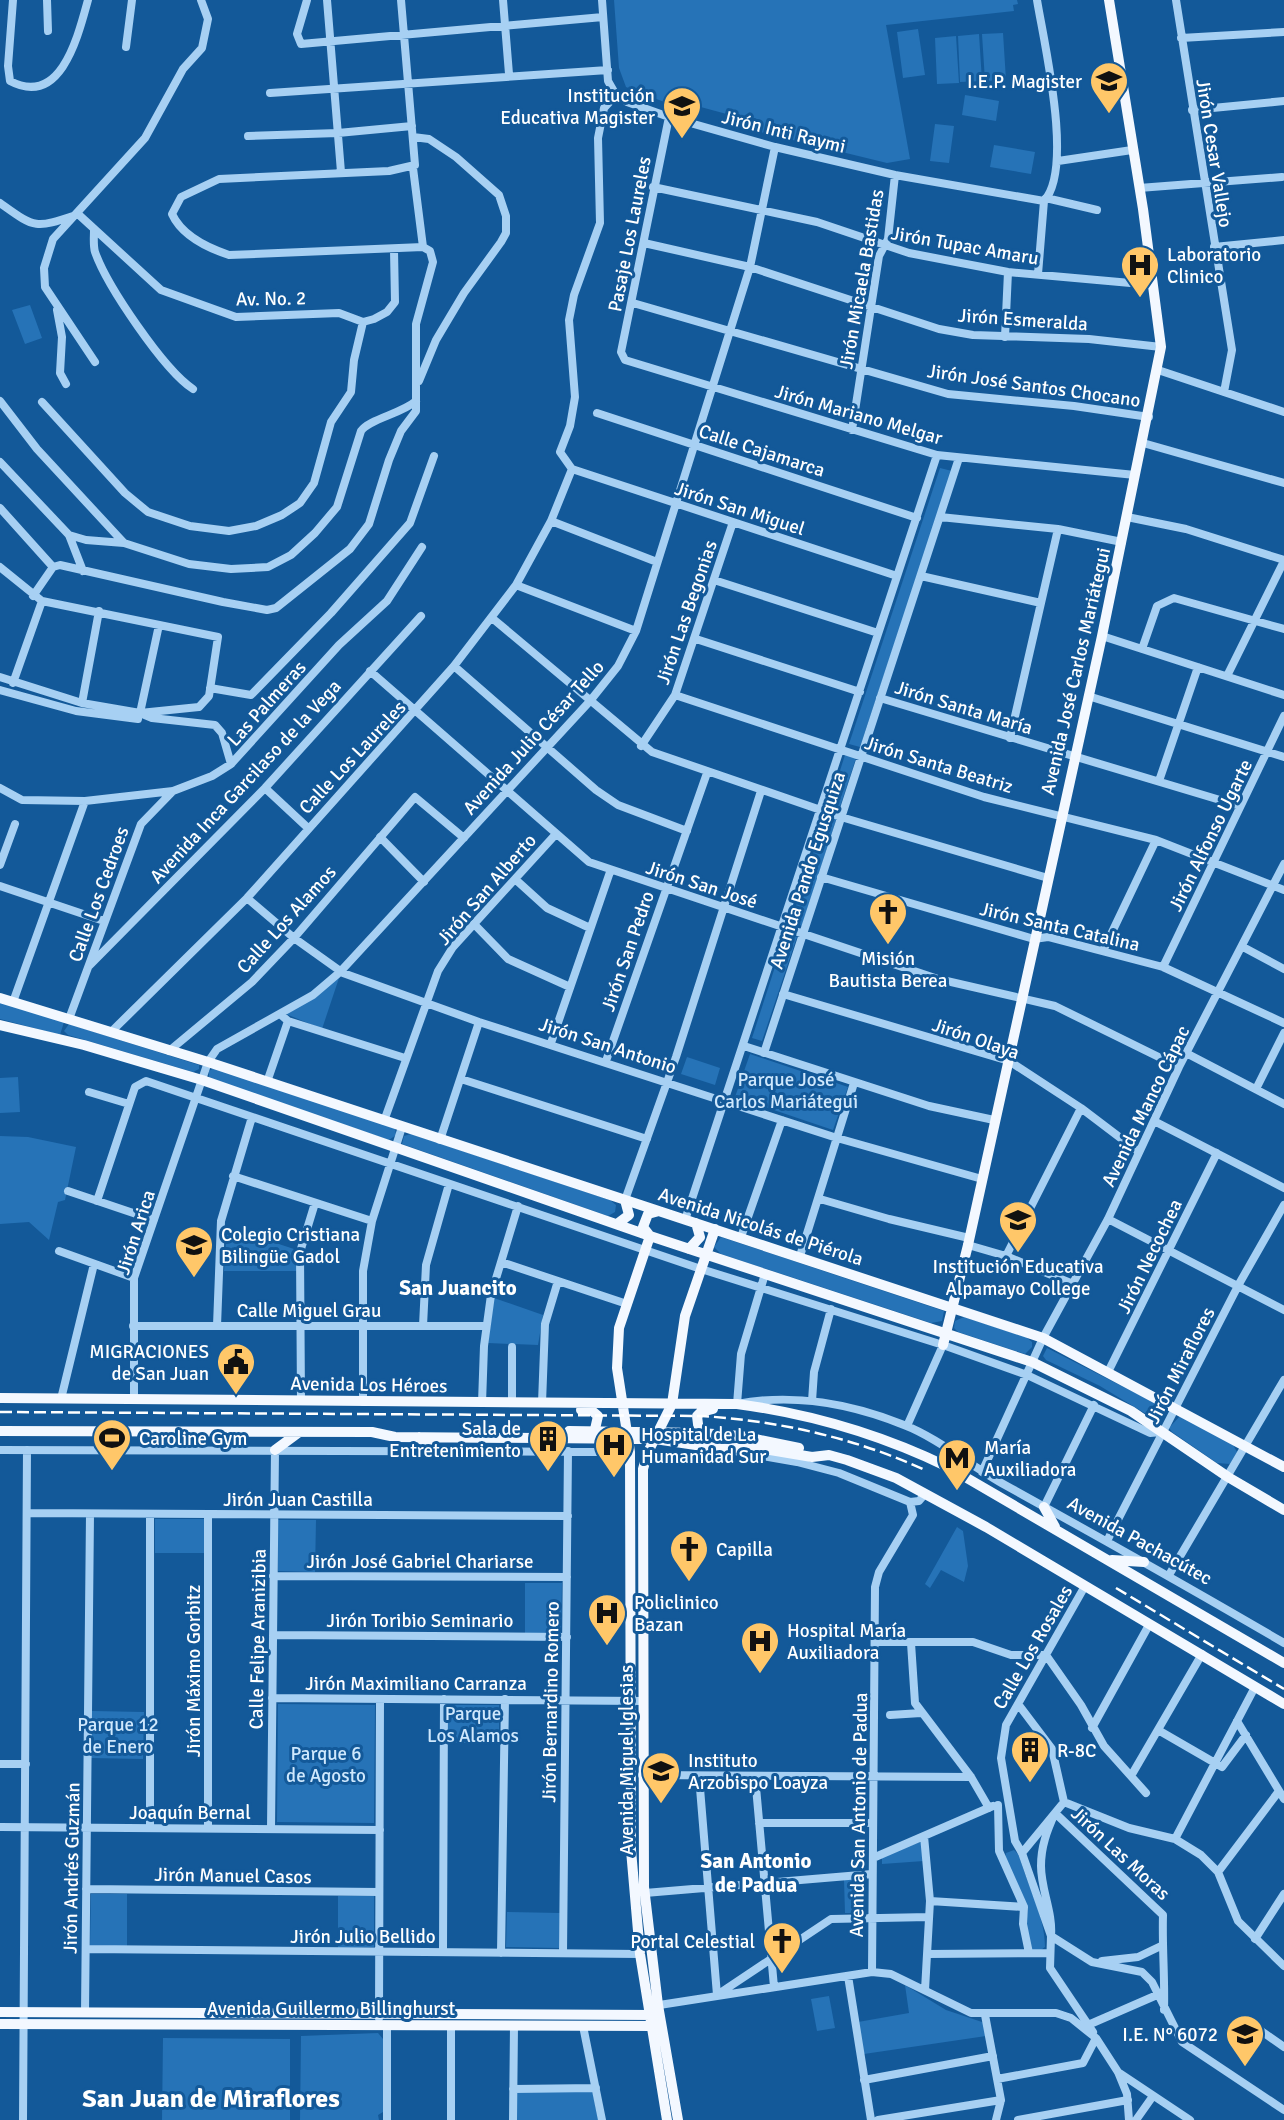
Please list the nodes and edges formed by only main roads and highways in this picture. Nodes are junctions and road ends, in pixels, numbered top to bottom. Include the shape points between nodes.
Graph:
1 (1109, 0) edge
2 (0, 998) edge
3 (0, 1025) edge
4 (625, 1200) junction
5 (659, 1211) junction
6 (696, 1223) junction
7 (617, 1224) junction
8 (715, 1229) junction
9 (650, 1236) junction
10 (689, 1249) junction
11 (706, 1254) junction
12 (953, 1309) junction
13 (946, 1333) junction
14 (943, 1345) road end
15 (0, 1398) edge
16 (542, 1403) junction
17 (621, 1404) junction
18 (669, 1404) junction
19 (735, 1404) junction
20 (0, 1431) edge
21 (372, 1432) junction
22 (298, 1433) junction
23 (627, 1433) junction
24 (419, 1437) junction
25 (593, 1438) junction
26 (655, 1439) junction
27 (701, 1446) junction
28 (275, 1450) road end
29 (433, 1451) road end
30 (829, 1455) junction
31 (931, 1459) joint
32 (1284, 1467) edge
33 (1044, 1507) road end
34 (1284, 1510) edge
35 (630, 1513) junction
36 (643, 1513) junction
37 (1055, 1527) junction
38 (1109, 1560) junction
39 (1144, 1562) road end
40 (629, 1627) junction
41 (644, 1627) junction
42 (1284, 1662) edge
43 (1284, 1704) edge
44 (0, 2012) edge
45 (655, 2016) junction
46 (25, 2018) junction
47 (382, 2022) junction
48 (0, 2024) edge
49 (667, 2120) edge
50 (678, 2120) edge

1 - 12 main road, Avenida José Carlos Mariátegui via 1161,347
2 - 4 main road, Avenida Nicolás de Piérola
3 - 7 main road via 202,1080
4 - 5 main road, Avenida Nicolás de Piérola
4 - 7 main road via 629,1215
5 - 6 main road, Avenida Nicolás de Piérola
5 - 9 main road, Avenida Miguel Iglesias via 644,1220
6 - 8 main road, Avenida Nicolás de Piérola
6 - 10 main road via 700,1237
7 - 9 main road
8 - 11 main road, Avenida Miguel Iglesias
8 - 12 main road, Avenida Nicolás de Piérola
9 - 10 main road
9 - 17 main road, Avenida Miguel Iglesias via 620,1328 617,1367
10 - 11 main road
11 - 13 main road
11 - 18 main road, Avenida Miguel Iglesias via 685,1316
12 - 13 main road, Avenida José Carlos Mariátegui
12 - 32 main road, Avenida Nicolás de Piérola via 1043,1338
13 - 14 main road, Avenida José Carlos Mariátegui
13 - 34 main road via 1032,1362 1098,1393
15 - 16 main road, Avenida Los Héroes
16 - 17 main road, Avenida Los Héroes
16 - 25 main road via 554,1409 595,1411 598,1422
17 - 18 main road, Avenida Los Héroes
17 - 23 main road, Avenida Miguel Iglesias
18 - 19 main road, Avenida Los Héroes
18 - 23 main road via 662,1410 630,1413
18 - 26 main road, Avenida Miguel Iglesias
19 - 27 main road via 698,1414
19 - 31 main road, Avenida Los Héroes via 849,1426
20 - 22 main road
21 - 22 main road
21 - 24 main road
21 - 30 main road, bridge via 701,1433 741,1436
22 - 28 main road
23 - 25 main road
23 - 26 main road
23 - 35 main road, Avenida Miguel Iglesias
24 - 25 main road
24 - 29 main road
26 - 27 main road
26 - 36 main road, Avenida Miguel Iglesias via 643,1469
27 - 30 main road
30 - 43 main road via 896,1478 926,1494
31 - 37 main road, Avenida Pachacútec
33 - 37 main road
35 - 36 main road via 635,1508
35 - 40 main road, Avenida Miguel Iglesias
36 - 41 main road, Avenida Miguel Iglesias
37 - 38 main road, Avenida Pachacútec
38 - 39 main road
38 - 42 main road, Avenida Pachacútec
40 - 41 main road
40 - 45 main road, Avenida Miguel Iglesias via 630,1836 640,1954
41 - 45 main road, Avenida Miguel Iglesias via 645,1893
44 - 46 main road, Avenida Guillermo Billinghurst
45 - 47 main road, Avenida Guillermo Billinghurst
45 - 47 main road, Avenida Guillermo Billinghurst via 583,2026
45 - 49 main road, Avenida Miguel Iglesias
45 - 50 main road, Avenida Miguel Iglesias
46 - 47 main road, Avenida Guillermo Billinghurst
46 - 47 main road, Avenida Guillermo Billinghurst via 85,2013
46 - 48 main road, Avenida Guillermo Billinghurst

